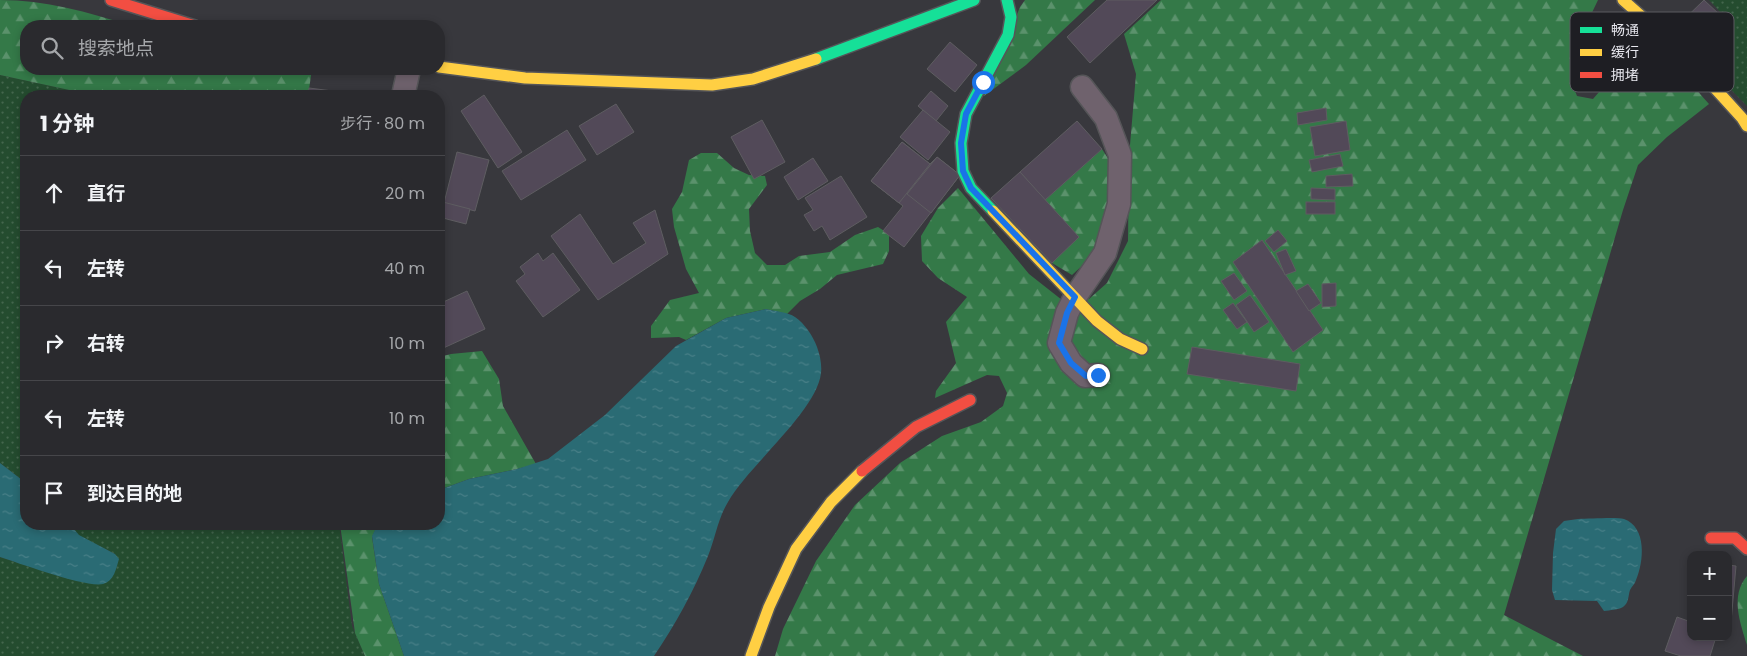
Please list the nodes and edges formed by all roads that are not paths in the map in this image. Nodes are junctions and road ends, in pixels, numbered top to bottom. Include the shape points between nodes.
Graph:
1 (111, 0) edge
2 (974, 0) edge
3 (1007, 0) edge
4 (1623, 0) edge
5 (1636, 12) edge
6 (176, 20) edge
7 (445, 68) edge
8 (408, 75) edge
9 (1082, 87) dead end
10 (404, 90) edge
11 (1718, 92) edge
12 (1747, 126) edge
13 (1075, 297) junction
14 (1142, 349) dead end
15 (1098, 375) dead end
16 (970, 400) dead end
17 (1711, 538) dead end
18 (1747, 549) edge
19 (751, 656) edge

1 - 6 street
2 - 7 street via 821,58 753,79 712,85 526,78
3 - 13 street via 1011,17 1008,35 966,114 961,143 963,171 971,188
4 - 5 street
8 - 10 street
9 - 13 street via 1106,118 1120,155 1119,204 1105,253
11 - 12 street
13 - 14 street via 1097,322 1120,339
13 - 15 street via 1059,343 1071,363 1086,376
16 - 19 street via 916,427 869,464 831,502 796,549
17 - 18 street via 1735,538

